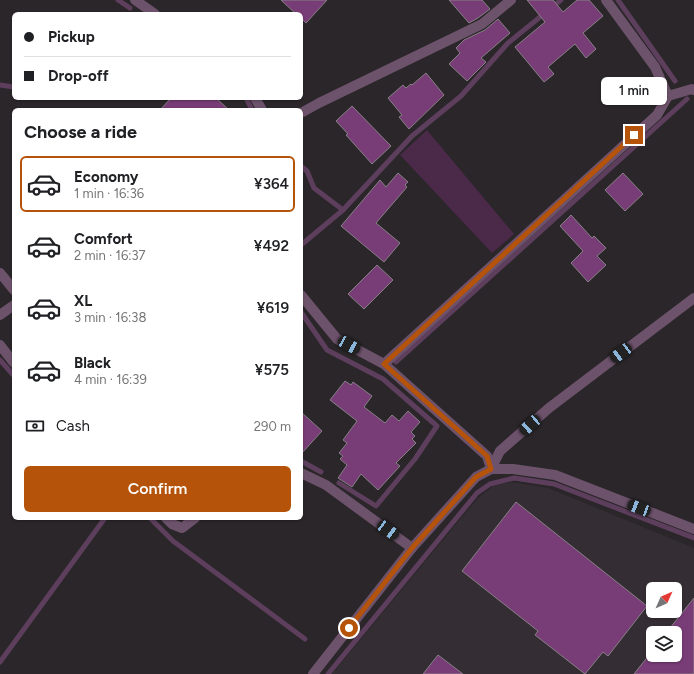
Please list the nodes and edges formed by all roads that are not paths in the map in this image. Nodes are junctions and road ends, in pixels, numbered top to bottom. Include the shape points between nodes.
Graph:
1 (135, 0) edge
2 (511, 0) edge
3 (606, 0) edge
4 (152, 12) edge
5 (694, 90) edge
6 (668, 96) junction
7 (303, 112) edge
8 (0, 273) edge
9 (12, 288) edge
10 (303, 297) edge
11 (694, 298) edge
12 (12, 306) edge
13 (0, 315) edge
14 (0, 346) edge
15 (12, 361) edge
16 (384, 364) junction
17 (491, 469) junction
18 (303, 475) edge
19 (168, 520) edge
20 (192, 520) edge
21 (694, 529) edge
22 (412, 548) junction
23 (312, 674) edge

1 - 4 street
2 - 7 street via 482,24
3 - 6 street via 655,67
5 - 6 street
6 - 16 street via 657,115
8 - 9 street
10 - 16 street via 337,339
11 - 17 street via 549,408 500,451
12 - 13 street
14 - 15 street
16 - 17 street via 487,456
17 - 21 street via 514,468 555,475
17 - 22 street via 476,477
18 - 22 street via 326,485
19 - 20 street via 182,528
22 - 23 street

